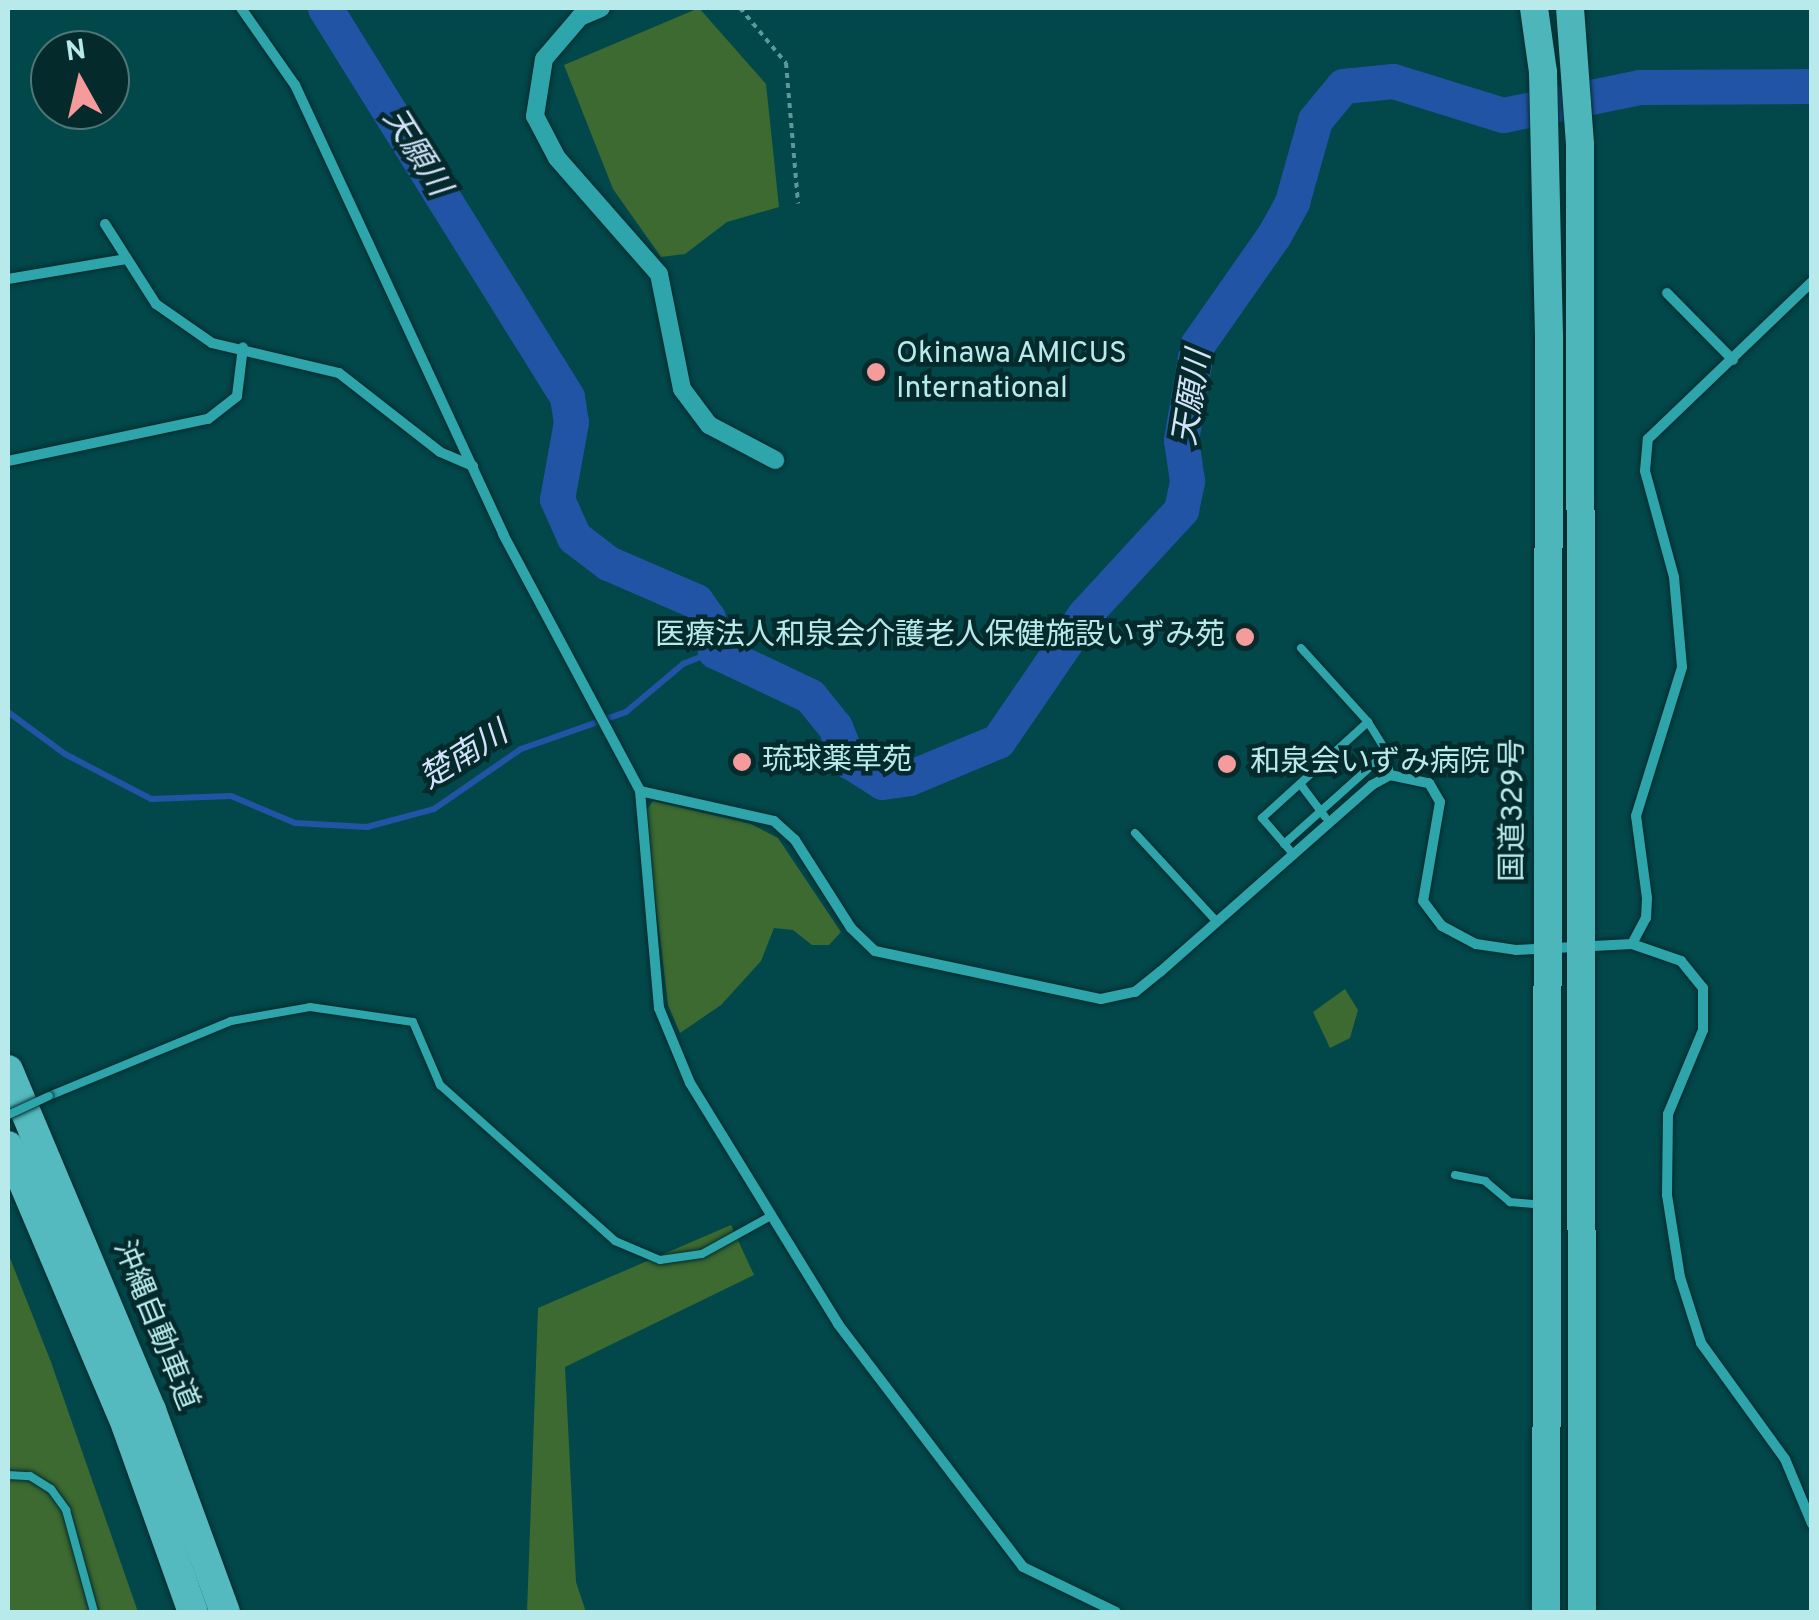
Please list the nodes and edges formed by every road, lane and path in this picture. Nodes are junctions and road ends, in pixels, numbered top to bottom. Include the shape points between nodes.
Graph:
1 (241, 8) edge
2 (601, 8) edge
3 (740, 8) edge
4 (1534, 8) edge
5 (1570, 8) edge
6 (798, 203) dead end
7 (105, 224) dead end
8 (126, 259) junction
9 (8, 279) edge
10 (1812, 282) edge
11 (1667, 293) dead end
12 (243, 347) junction
13 (1733, 360) junction
14 (775, 460) dead end
15 (8, 461) edge
16 (473, 466) junction
17 (1302, 648) dead end
18 (1368, 722) junction
19 (1387, 752) junction
20 (1390, 775) junction
21 (1300, 785) junction
22 (640, 791) junction
23 (1326, 818) junction
24 (1135, 833) dead end
25 (1284, 844) junction
26 (1294, 854) junction
27 (1216, 922) junction
28 (1632, 944) junction
29 (1581, 949) junction
30 (1546, 950) junction
31 (8, 1070) edge
32 (8, 1115) edge
33 (8, 1146) edge
34 (1455, 1175) dead end
35 (1547, 1206) junction
36 (769, 1217) junction
37 (8, 1475) edge
38 (1812, 1524) edge
39 (94, 1612) edge
40 (193, 1612) edge
41 (225, 1612) edge
42 (1116, 1612) edge
43 (1546, 1612) edge
44 (1582, 1612) edge

1 - 16 street via 294,85
2 - 14 street via 580,16 544,59 535,116 556,158 659,274 682,389 708,425
3 - 6 path via 786,63
4 - 30 highway, 国道329号 via 1546,152
5 - 29 highway via 1580,145
7 - 8 street
8 - 9 street
8 - 12 street via 156,304 212,343
10 - 13 street
11 - 13 street
12 - 15 street via 237,396 208,419
12 - 16 street via 340,373 440,452
13 - 28 street via 1648,438 1645,456 1674,578 1682,667 1636,816 1648,898
16 - 22 street
17 - 18 lane
18 - 19 lane
18 - 21 lane
19 - 20 lane
19 - 23 lane
20 - 23 street
20 - 30 street via 1428,783 1440,802 1424,871 1428,911 1476,944
21 - 23 lane
21 - 25 lane via 1262,818
22 - 27 street via 774,822 794,840 850,928 875,951 925,966 1101,999 1135,992
22 - 36 street via 659,1008 690,1083
23 - 25 lane
23 - 26 street
24 - 27 lane
25 - 26 lane
26 - 27 street
28 - 29 street
28 - 38 street via 1681,961 1703,988 1704,1030 1668,1114 1667,1195 1680,1276 1700,1343 1785,1459
29 - 30 street
29 - 44 highway
30 - 35 highway, 国道329号
31 - 41 highway, 沖縄自動車道 via 144,1392
32 - 36 lane, bridge via 232,1021 310,1007 413,1022 440,1086 615,1241 660,1260 702,1254
33 - 40 highway, 沖縄自動車道 via 128,1427
34 - 35 lane via 1485,1182 1510,1202
35 - 43 highway, 国道329号
36 - 42 street via 838,1324 1022,1568
37 - 39 lane via 30,1476 66,1510

